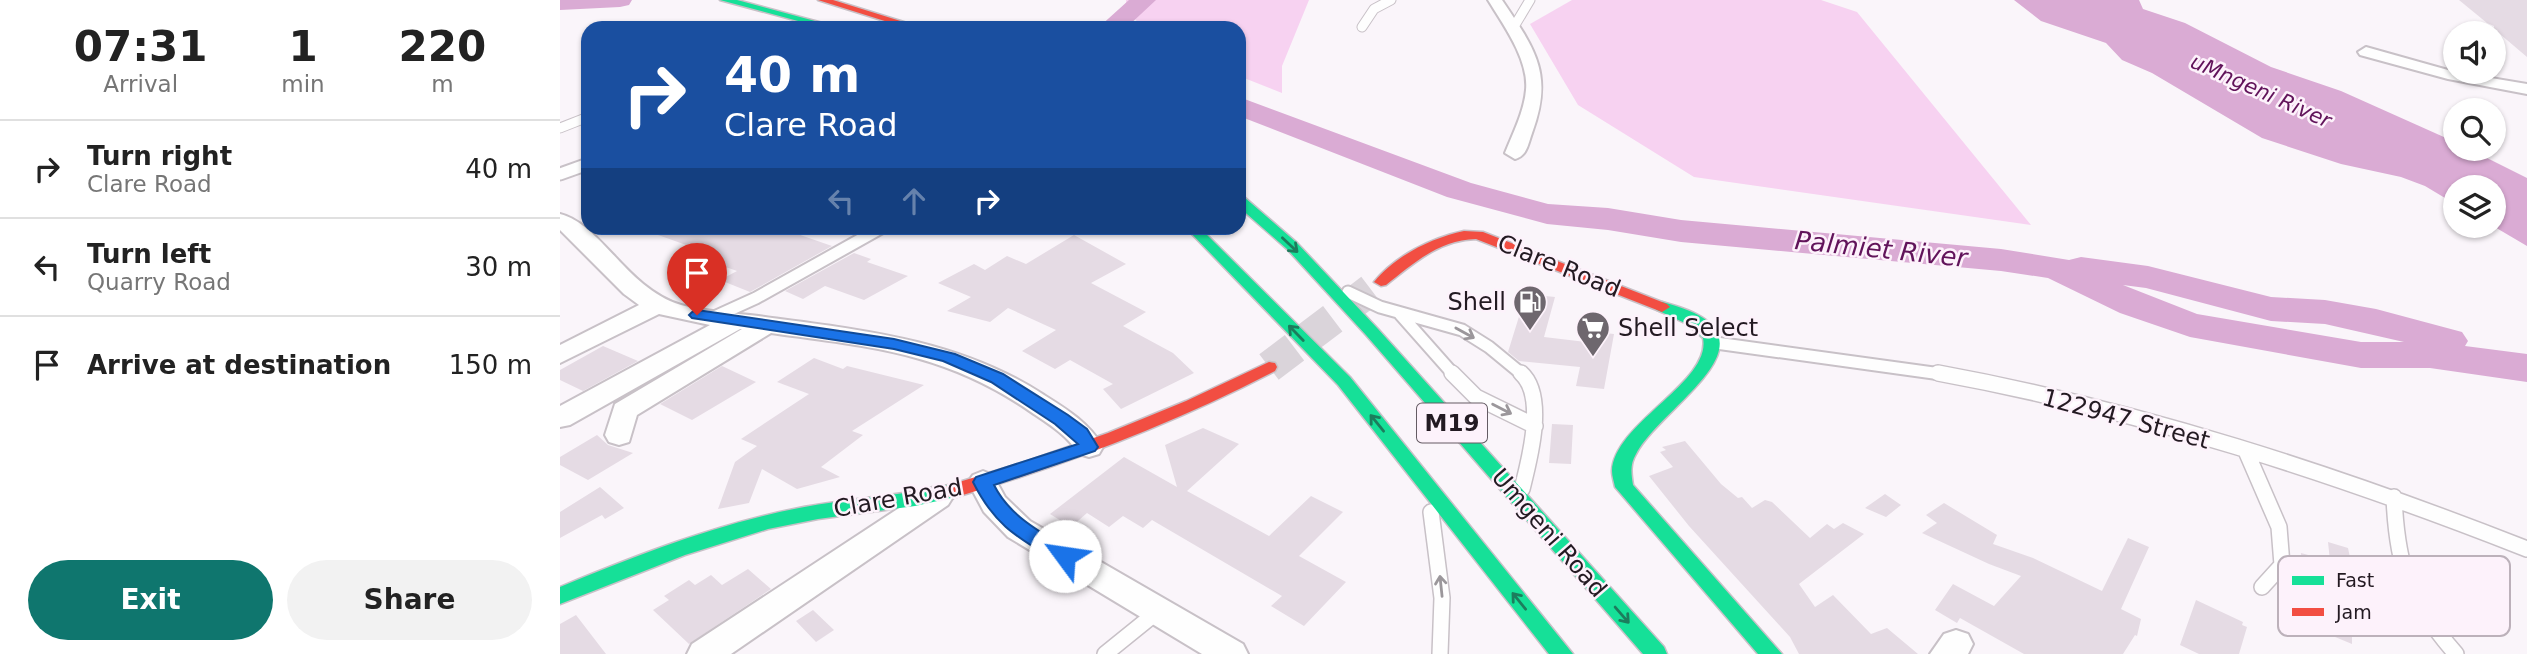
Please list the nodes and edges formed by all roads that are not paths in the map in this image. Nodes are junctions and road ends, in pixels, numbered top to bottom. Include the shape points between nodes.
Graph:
1 (725, 0) edge
2 (823, 0) edge
3 (1391, 0) edge
4 (1495, 0) edge
5 (1530, 0) edge
6 (808, 21) edge
7 (896, 21) edge
8 (1362, 27) dead end
9 (1512, 30) junction
10 (2366, 52) dead end
11 (2527, 89) edge
12 (581, 120) edge
13 (560, 128) edge
14 (1515, 153) dead end
15 (581, 166) edge
16 (560, 174) edge
17 (1246, 206) edge
18 (566, 232) edge
19 (868, 235) edge
20 (1200, 235) edge
21 (1325, 282) junction
22 (1381, 282) tunnel mouth
23 (657, 305) junction
24 (1400, 313) junction
25 (724, 319) junction
26 (766, 325) junction
27 (1713, 342) junction
28 (560, 355) edge
29 (1269, 367) tunnel mouth
30 (560, 418) edge
31 (1535, 426) junction
32 (619, 435) dead end
33 (1089, 447) junction
34 (2246, 451) junction
35 (983, 482) junction
36 (1426, 485) junction
37 (944, 493) junction
38 (2394, 497) junction
39 (1519, 499) junction
40 (2527, 549) edge
41 (2281, 556) edge
42 (2398, 556) edge
43 (2278, 569) edge
44 (2262, 587) dead end
45 (560, 596) edge
46 (1158, 611) junction
47 (2440, 636) edge
48 (704, 654) edge
49 (1105, 654) edge
50 (1231, 654) edge
51 (1440, 654) edge
52 (1562, 654) edge
53 (1656, 654) edge
54 (1771, 654) edge
55 (2456, 654) edge

1 - 6 main road
2 - 7 main road
3 - 8 lane via 1374,9
4 - 9 street
5 - 9 lane
9 - 14 street via 1535,83
10 - 11 street
12 - 13 lane
15 - 16 lane
17 -> 21 main road, Umgeni Road / M19
18 - 23 street
19 - 25 lane
36 -> 20 main road, M19 via 1344,382
21 - 24 lane
21 - 39 main road, Umgeni Road / M19
22 - 27 main road, Clare Road via 1446,237 1478,235 1690,318
23 - 25 street
23 - 28 street
24 -> 31 lane via 1464,387
24 -> 31 lane via 1462,330 1525,377
25 - 26 street
25 - 30 street
26 - 32 street via 625,410
26 - 33 street via 949,357 997,378 1080,433
27 - 34 lane, 122947 Street via 1961,377
27 - 54 main road via 1703,373 1632,443 1618,474 1624,487
29 - 33 main road, Clare Road via 1185,410
31 - 39 lane
33 - 35 main road, Clare Road
34 - 38 lane, 122947 Street
34 - 41 lane via 2279,527
35 - 37 main road, Clare Road
35 - 46 street via 994,504 1019,529
51 -> 36 lane via 1442,598
52 -> 36 main road, M19
37 - 45 main road, Clare Road via 800,515 722,534 679,546
37 - 48 street
38 - 40 lane, 122947 Street
38 - 42 lane
39 -> 53 main road, Umgeni Road / M19
43 - 44 lane
46 - 49 lane
46 - 50 street
47 - 55 lane

